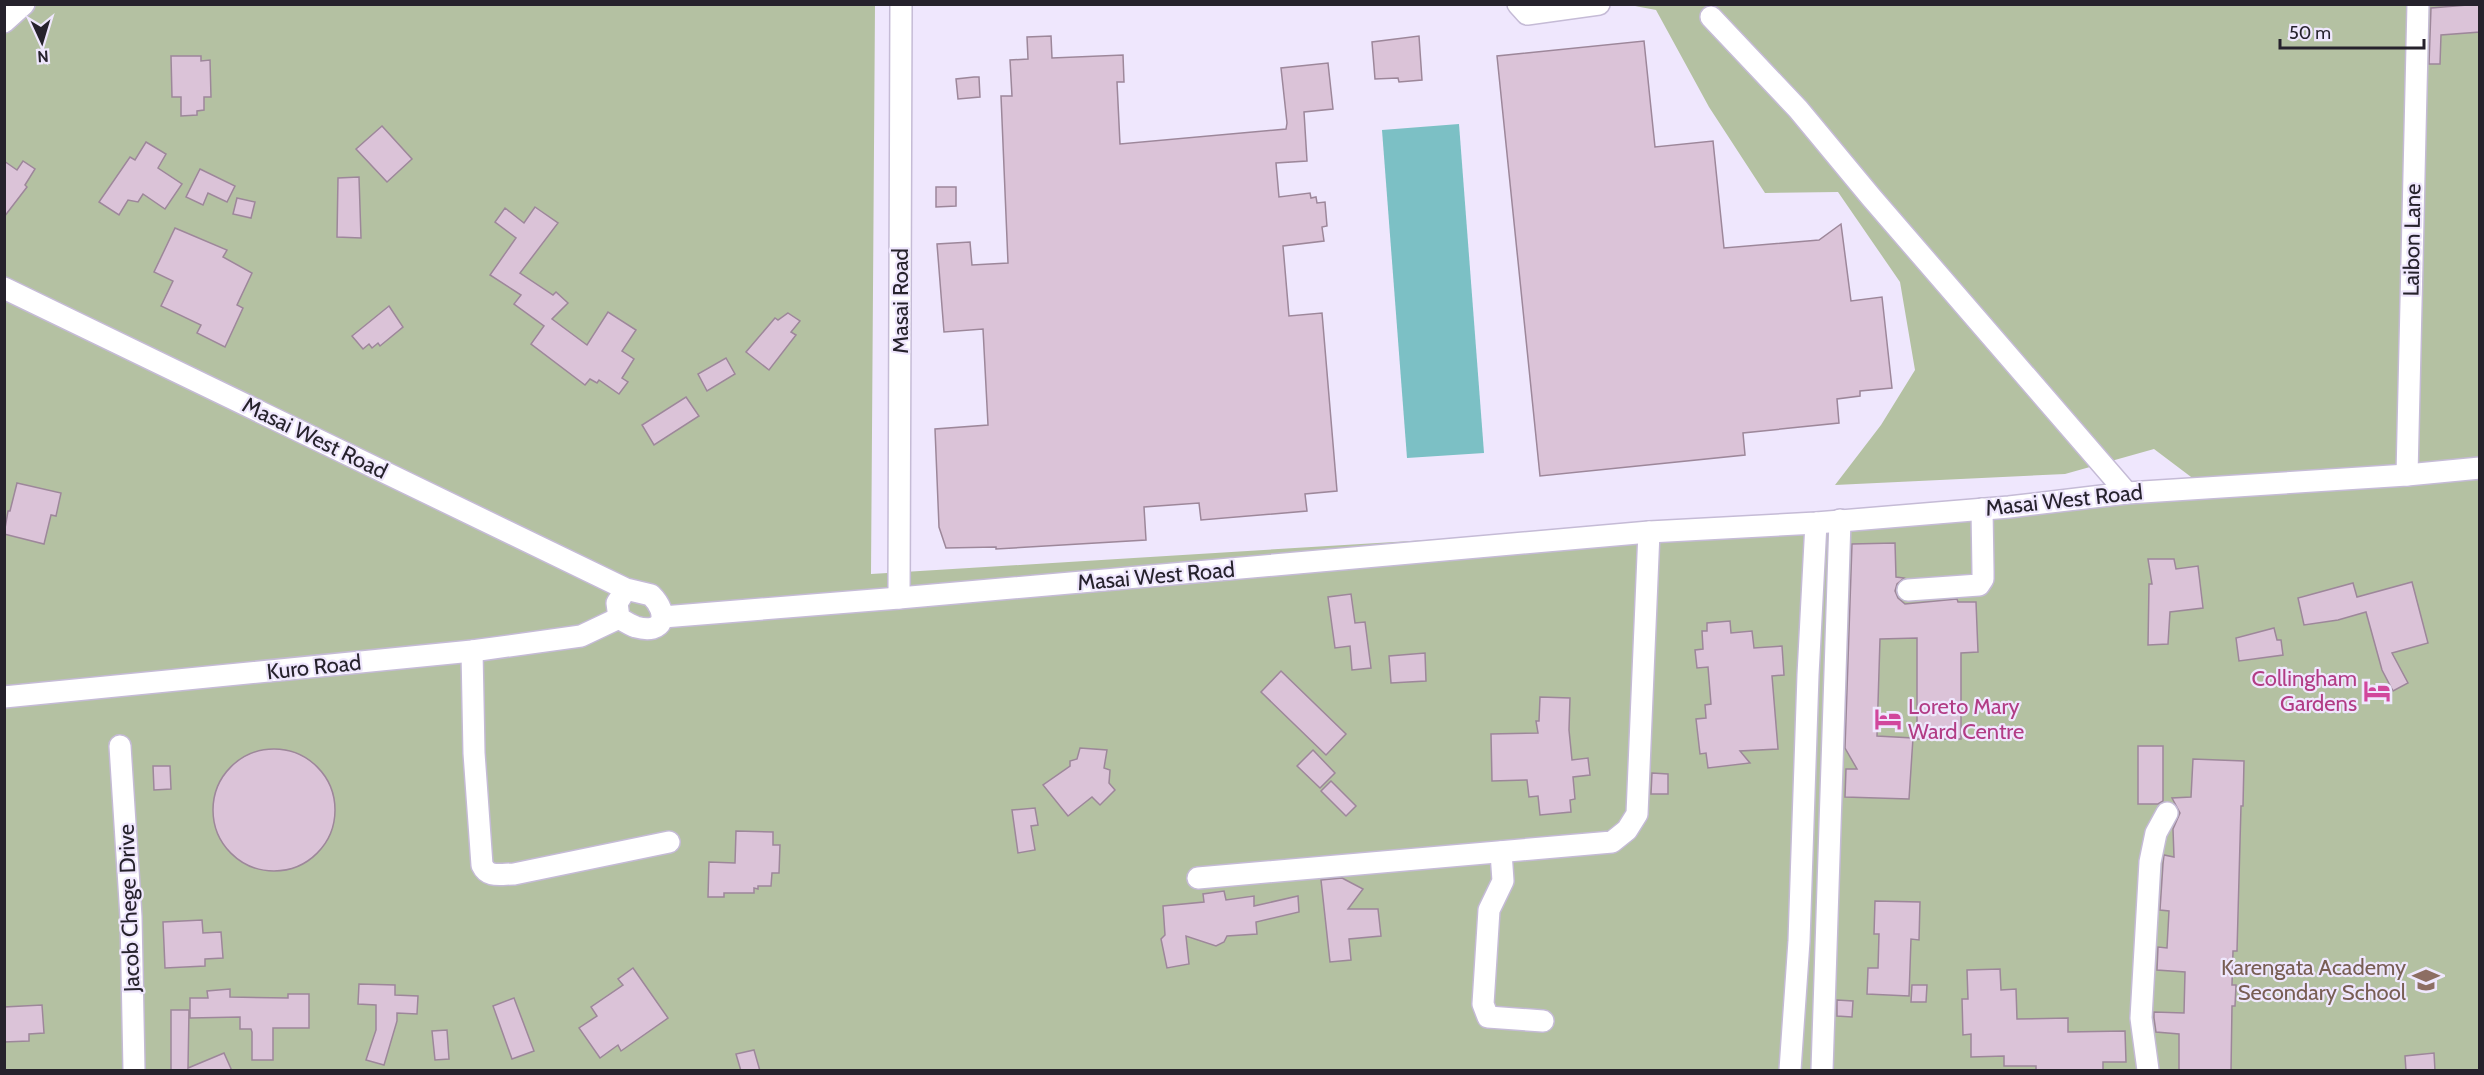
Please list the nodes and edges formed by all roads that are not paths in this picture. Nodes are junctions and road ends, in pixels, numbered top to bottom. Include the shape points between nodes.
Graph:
1 (24, 4) edge
2 (901, 4) edge
3 (1518, 4) edge
4 (1599, 4) edge
5 (2418, 4) edge
6 (1711, 17) dead end
7 (4, 22) edge
8 (4, 288) edge
9 (2480, 468) edge
10 (2407, 475) junction
11 (2127, 493) junction
12 (1982, 509) junction
13 (1840, 520) junction
14 (1816, 523) junction
15 (1649, 532) junction
16 (626, 590) junction
17 (1908, 590) dead end
18 (899, 598) junction
19 (663, 617) junction
20 (618, 618) junction
21 (472, 651) junction
22 (4, 697) edge
23 (120, 746) dead end
24 (2167, 813) dead end
25 (669, 842) dead end
26 (1501, 852) junction
27 (1198, 878) dead end
28 (1543, 1021) dead end
29 (134, 1071) edge
30 (1790, 1071) edge
31 (1822, 1071) edge
32 (2148, 1071) edge

1 - 7 street
2 - 18 street, Masai Road
3 - 4 street via 1527,14
5 - 10 street, Laibon Lane
6 - 11 street via 1798,109
8 - 16 street, Masai West Road
9 - 10 street, Masai West Road
10 - 11 street, Masai West Road
11 - 12 street, Masai West Road
12 - 13 street, Masai West Road
12 - 17 street via 1983,579 1978,585
13 - 14 street, Masai West Road
13 - 31 street
14 - 15 street, Masai West Road
14 - 30 street via 1800,941
15 - 18 street, Masai West Road
15 - 26 street via 1637,814 1627,830 1612,842
16 - 19 street via 651,595 661,604
16 - 20 street via 617,603
18 - 19 street, Masai West Road
19 - 20 street via 659,624 649,628 636,627
20 - 21 street, Kuro Road via 581,636
21 - 22 street, Kuro Road
21 - 25 street via 475,764 485,872 514,874
23 - 29 street, Jacob Chege Drive via 131,917
24 - 32 street via 2156,833 2150,862 2141,1018
26 - 27 street
26 - 28 street via 1503,881 1489,910 1483,1004 1488,1017

